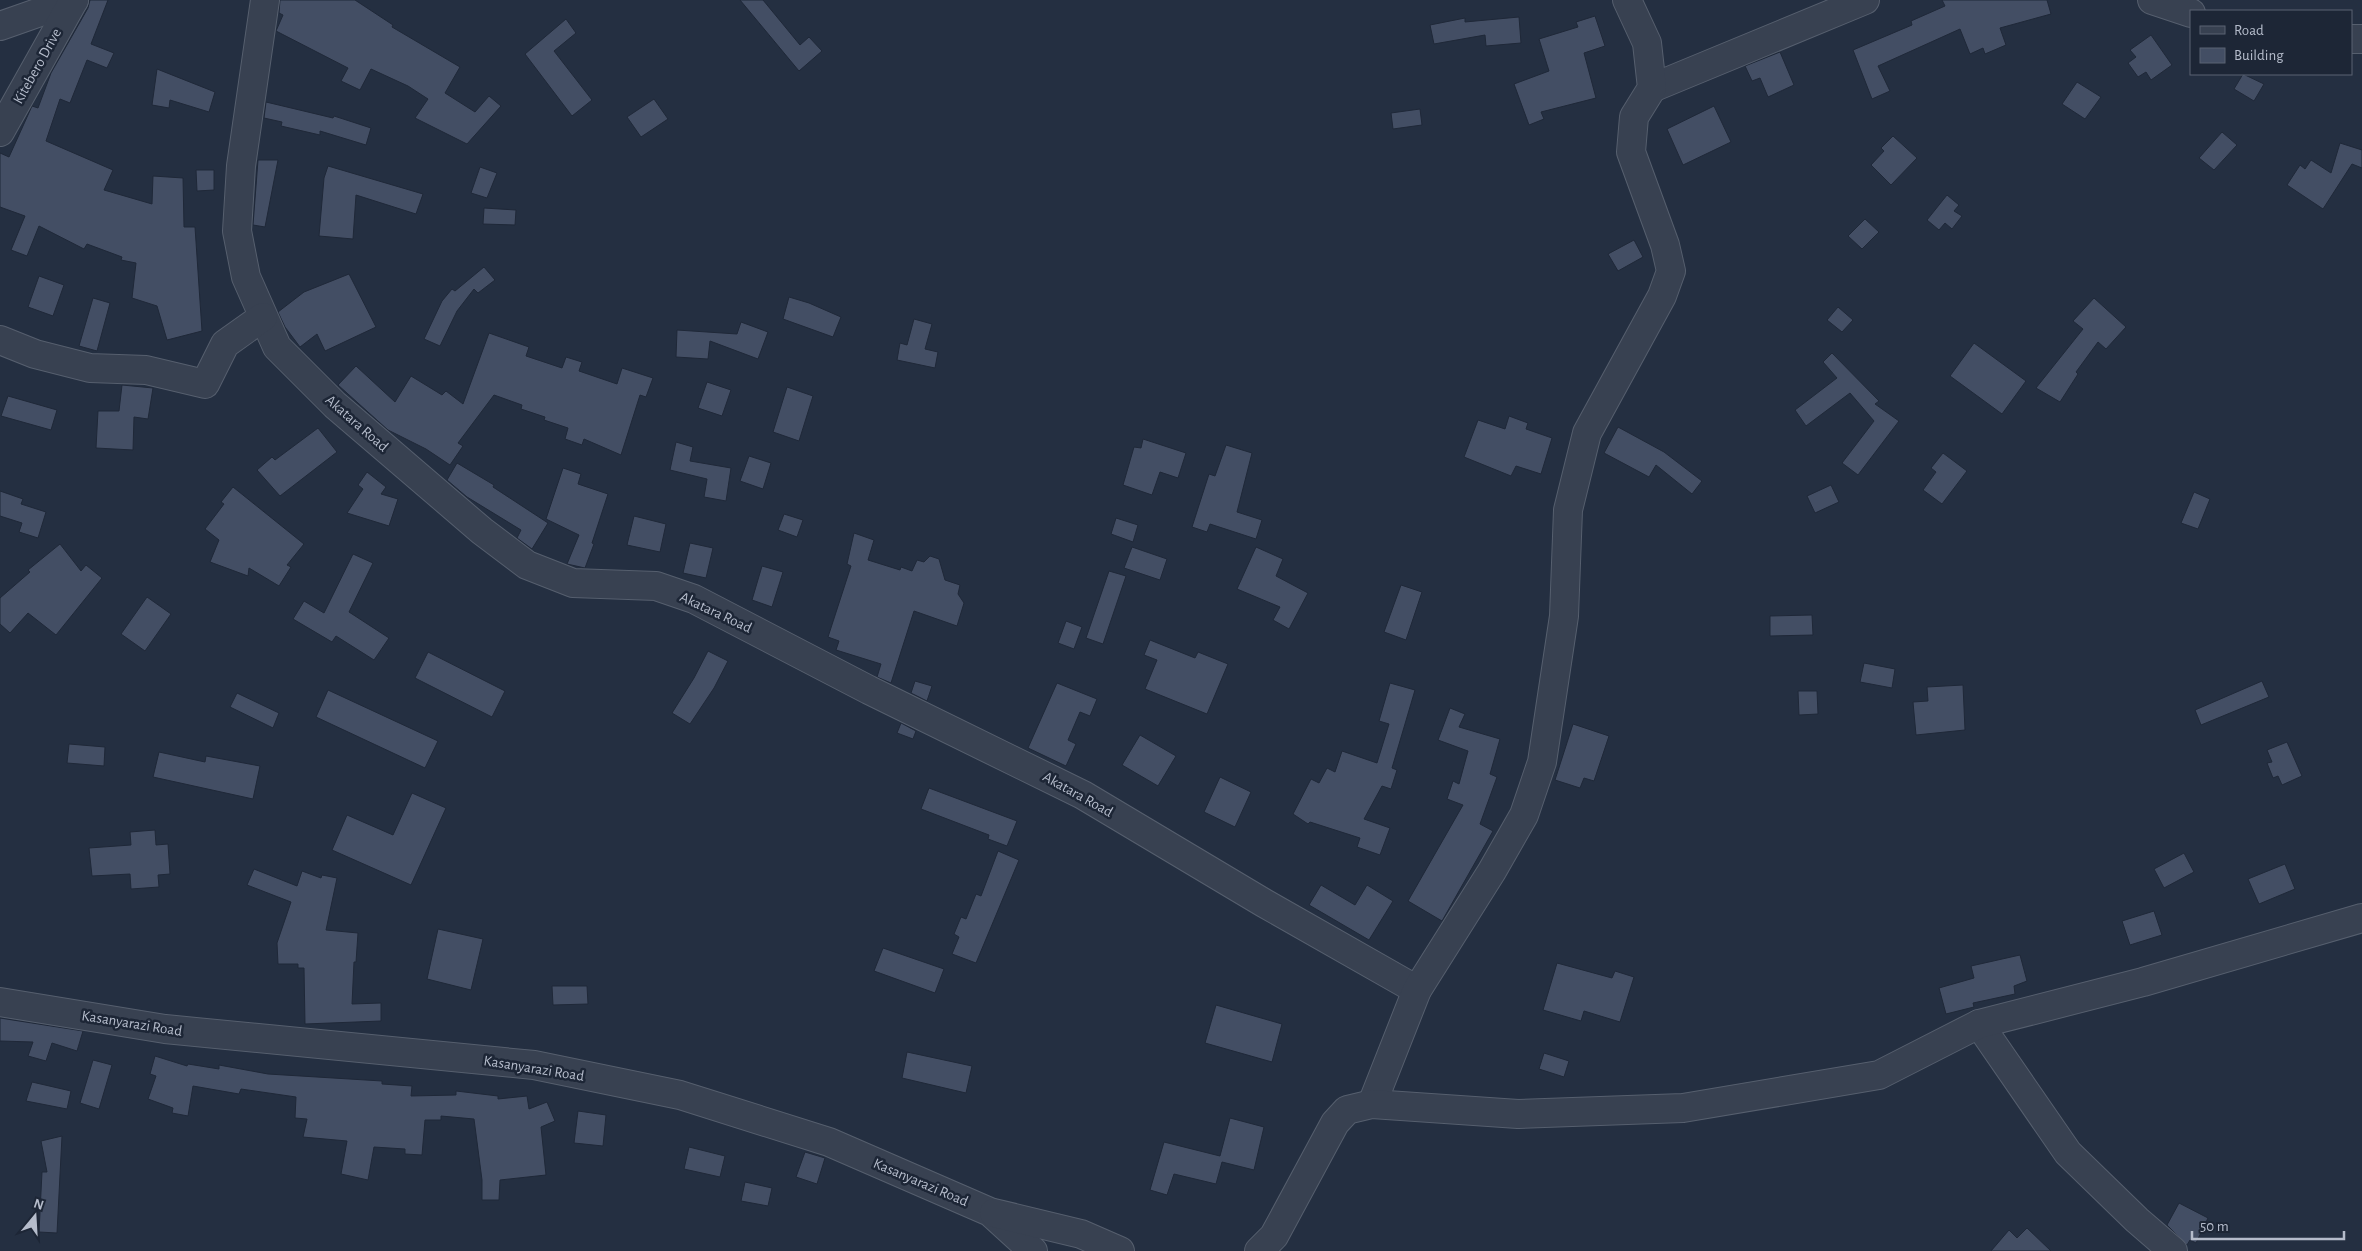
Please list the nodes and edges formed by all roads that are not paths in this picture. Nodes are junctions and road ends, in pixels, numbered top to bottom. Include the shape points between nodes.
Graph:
1 (74, 0) edge
2 (265, 0) edge
3 (1627, 0) edge
4 (1865, 0) edge
5 (2152, 0) edge
6 (2190, 13) edge
7 (0, 26) edge
8 (1652, 88) junction
9 (0, 132) edge
10 (264, 317) junction
11 (0, 340) edge
12 (2362, 918) edge
13 (1417, 990) junction
14 (0, 1002) edge
15 (1979, 1024) junction
16 (1372, 1104) junction
17 (990, 1212) junction
18 (1033, 1251) edge
19 (1120, 1251) edge
20 (1259, 1251) edge
21 (2173, 1251) edge

1 - 7 street
1 - 9 street, Kitebero Drive
2 - 10 street, Akatara Road via 242,166 237,231 246,277
3 - 8 street via 1646,43
4 - 8 street
5 - 6 street
8 - 13 street via 1634,116 1631,152 1665,245 1671,271 1662,296 1587,433 1568,510 1564,616 1542,762 1524,815
10 - 11 street via 225,344 205,384 146,370 90,368 35,354
10 - 13 street, Akatara Road via 276,347 335,405 482,531 528,565 573,583 656,586 694,599 869,690 1083,795
12 - 15 street via 2143,982
13 - 16 street
14 - 17 street, Kasanyarazi Road via 166,1029 534,1065 680,1095 829,1142
15 - 16 street via 1879,1075 1683,1108 1518,1114
15 - 21 street via 2068,1153
16 - 20 street via 1347,1110 1335,1123 1274,1236
17 - 18 street, Kasanyarazi Road
17 - 19 street via 1081,1234

